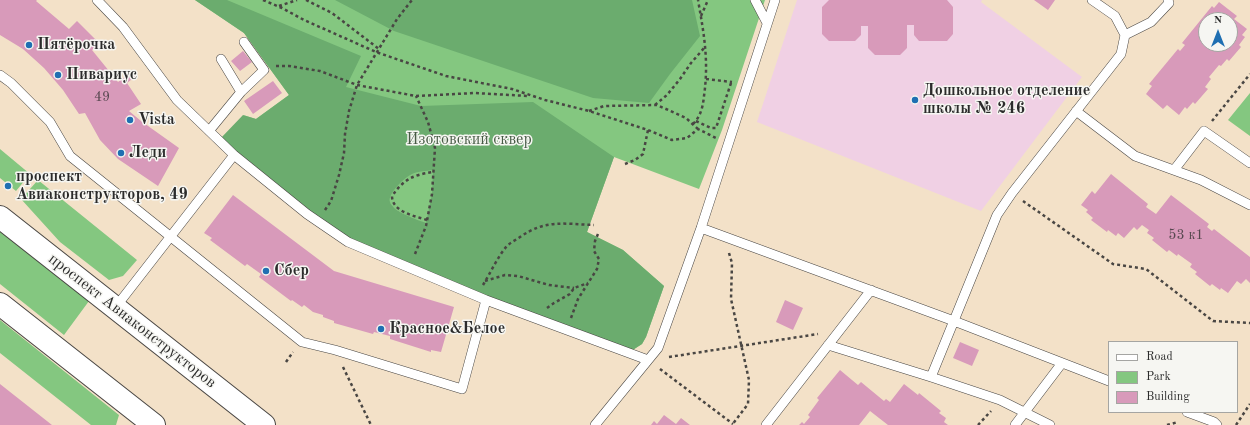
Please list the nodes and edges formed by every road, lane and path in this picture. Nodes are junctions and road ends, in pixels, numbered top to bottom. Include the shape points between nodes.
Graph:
1 (97, 0) edge
2 (263, 0) edge
3 (297, 0) edge
4 (306, 0) edge
5 (412, 0) edge
6 (698, 0) edge
7 (708, 0) edge
8 (755, 0) edge
9 (775, 0) edge
10 (1092, 0) edge
11 (1168, 0) edge
12 (279, 6) junction
13 (701, 17) junction
14 (767, 23) junction
15 (1125, 35) junction
16 (244, 42) dead end
17 (706, 47) junction
18 (379, 49) junction
19 (376, 52) junction
20 (221, 59) dead end
21 (264, 70) junction
22 (1250, 74) edge
23 (0, 75) edge
24 (733, 78) dead end
25 (706, 79) junction
26 (732, 82) junction
27 (357, 85) junction
28 (241, 92) junction
29 (416, 96) junction
30 (532, 96) junction
31 (654, 105) junction
32 (589, 111) junction
33 (1076, 111) junction
34 (696, 121) junction
35 (693, 124) junction
36 (698, 129) junction
37 (648, 130) junction
38 (1204, 130) junction
39 (209, 131) junction
40 (729, 145) junction
41 (234, 155) junction
42 (1250, 163) edge
43 (625, 164) dead end
44 (1174, 170) junction
45 (433, 172) junction
46 (1012, 193) junction
47 (1250, 205) edge
48 (0, 217) edge
49 (427, 220) junction
50 (318, 221) junction
51 (594, 225) dead end
52 (701, 228) junction
53 (598, 234) dead end
54 (171, 236) junction
55 (727, 238) junction
56 (410, 268) junction
57 (485, 281) junction
58 (588, 284) junction
59 (574, 288) junction
60 (871, 290) junction
61 (477, 296) junction
62 (486, 300) junction
63 (0, 304) edge
64 (115, 308) junction
65 (538, 319) junction
66 (954, 321) junction
67 (1250, 324) edge
68 (566, 329) junction
69 (840, 331) junction
70 (828, 345) junction
71 (741, 346) junction
72 (335, 350) junction
73 (648, 360) junction
74 (1062, 363) junction
75 (931, 377) junction
76 (1108, 382) edge
77 (1250, 404) edge
78 (1025, 413) junction
79 (1190, 413) edge
80 (143, 419) edge
81 (264, 425) edge
82 (371, 425) edge
83 (596, 425) edge
84 (733, 425) edge
85 (766, 425) edge
86 (1015, 425) edge
87 (1050, 425) edge
88 (1217, 425) edge
89 (1236, 425) edge

1 - 39 lane via 123,27 177,100
2 - 12 path
3 - 12 path
4 - 18 path via 332,13
5 - 18 path
6 - 13 path
7 - 13 path
8 - 14 lane
9 - 14 lane
10 - 15 lane via 1114,16
11 - 15 lane via 1169,3 1151,22
12 - 19 path
13 - 17 path
14 - 40 lane
15 - 33 lane via 1121,54
16 - 21 lane
17 - 25 path
17 - 31 path via 667,95
18 - 19 path
19 - 27 path
19 - 30 path via 446,76 512,89
20 - 28 lane
21 - 27 path via 289,66 320,71
21 - 28 lane
22 - 38 path
23 - 54 lane via 50,122 70,156
24 - 26 path
25 - 26 path
25 - 34 path via 701,112
26 - 34 path via 716,128
27 - 29 path
27 - 50 path via 349,111 339,175 331,201
28 - 39 lane
29 - 30 path via 475,93
29 - 45 path via 428,122 435,148
30 - 32 path
31 - 32 path via 604,106
31 - 35 path via 686,118
32 - 37 path
33 - 44 lane via 1136,156
33 - 46 lane
34 - 35 path
35 - 36 path
36 - 37 path via 687,138 672,140
36 - 40 path
37 - 43 path via 643,154
38 - 42 lane
38 - 44 lane
39 - 41 lane
40 - 52 lane
41 - 50 lane
41 - 54 lane
44 - 47 lane via 1201,180
45 - 49 path
45 - 49 path via 410,177 392,196 392,202 396,207
46 - 66 lane via 997,215
46 - 67 path via 1113,264 1146,269 1213,321
48 - 64 street, проспект Авиаконструкторов
49 - 56 path
50 - 56 lane via 348,242
51 - 57 path via 556,223 538,226 508,245
52 - 55 lane
52 - 73 lane via 658,348
53 - 58 path via 594,251 599,259 597,269
54 - 64 lane
54 - 72 lane via 302,342
55 - 60 lane
55 - 71 path via 732,263 731,298
56 - 61 lane
57 - 59 path via 505,275 518,276 550,285
57 - 61 path
58 - 59 path
58 - 68 path via 578,298
59 - 65 path via 570,294 542,312
60 - 66 lane
60 - 69 lane
61 - 62 lane
62 - 65 lane
62 - 72 lane via 462,389
63 - 80 street
64 - 81 street, проспект Авиаконструкторов
65 - 68 lane
66 - 74 lane
66 - 75 lane
68 - 73 lane
69 - 70 lane
69 - 71 path
70 - 75 lane
70 - 85 lane
71 - 73 path
71 - 84 path via 748,380 748,404
72 - 82 path
73 - 83 lane
73 - 84 path
74 - 76 lane
74 - 78 lane
75 - 78 lane via 1000,400
77 - 89 path
78 - 86 lane
78 - 87 lane
79 - 88 lane

